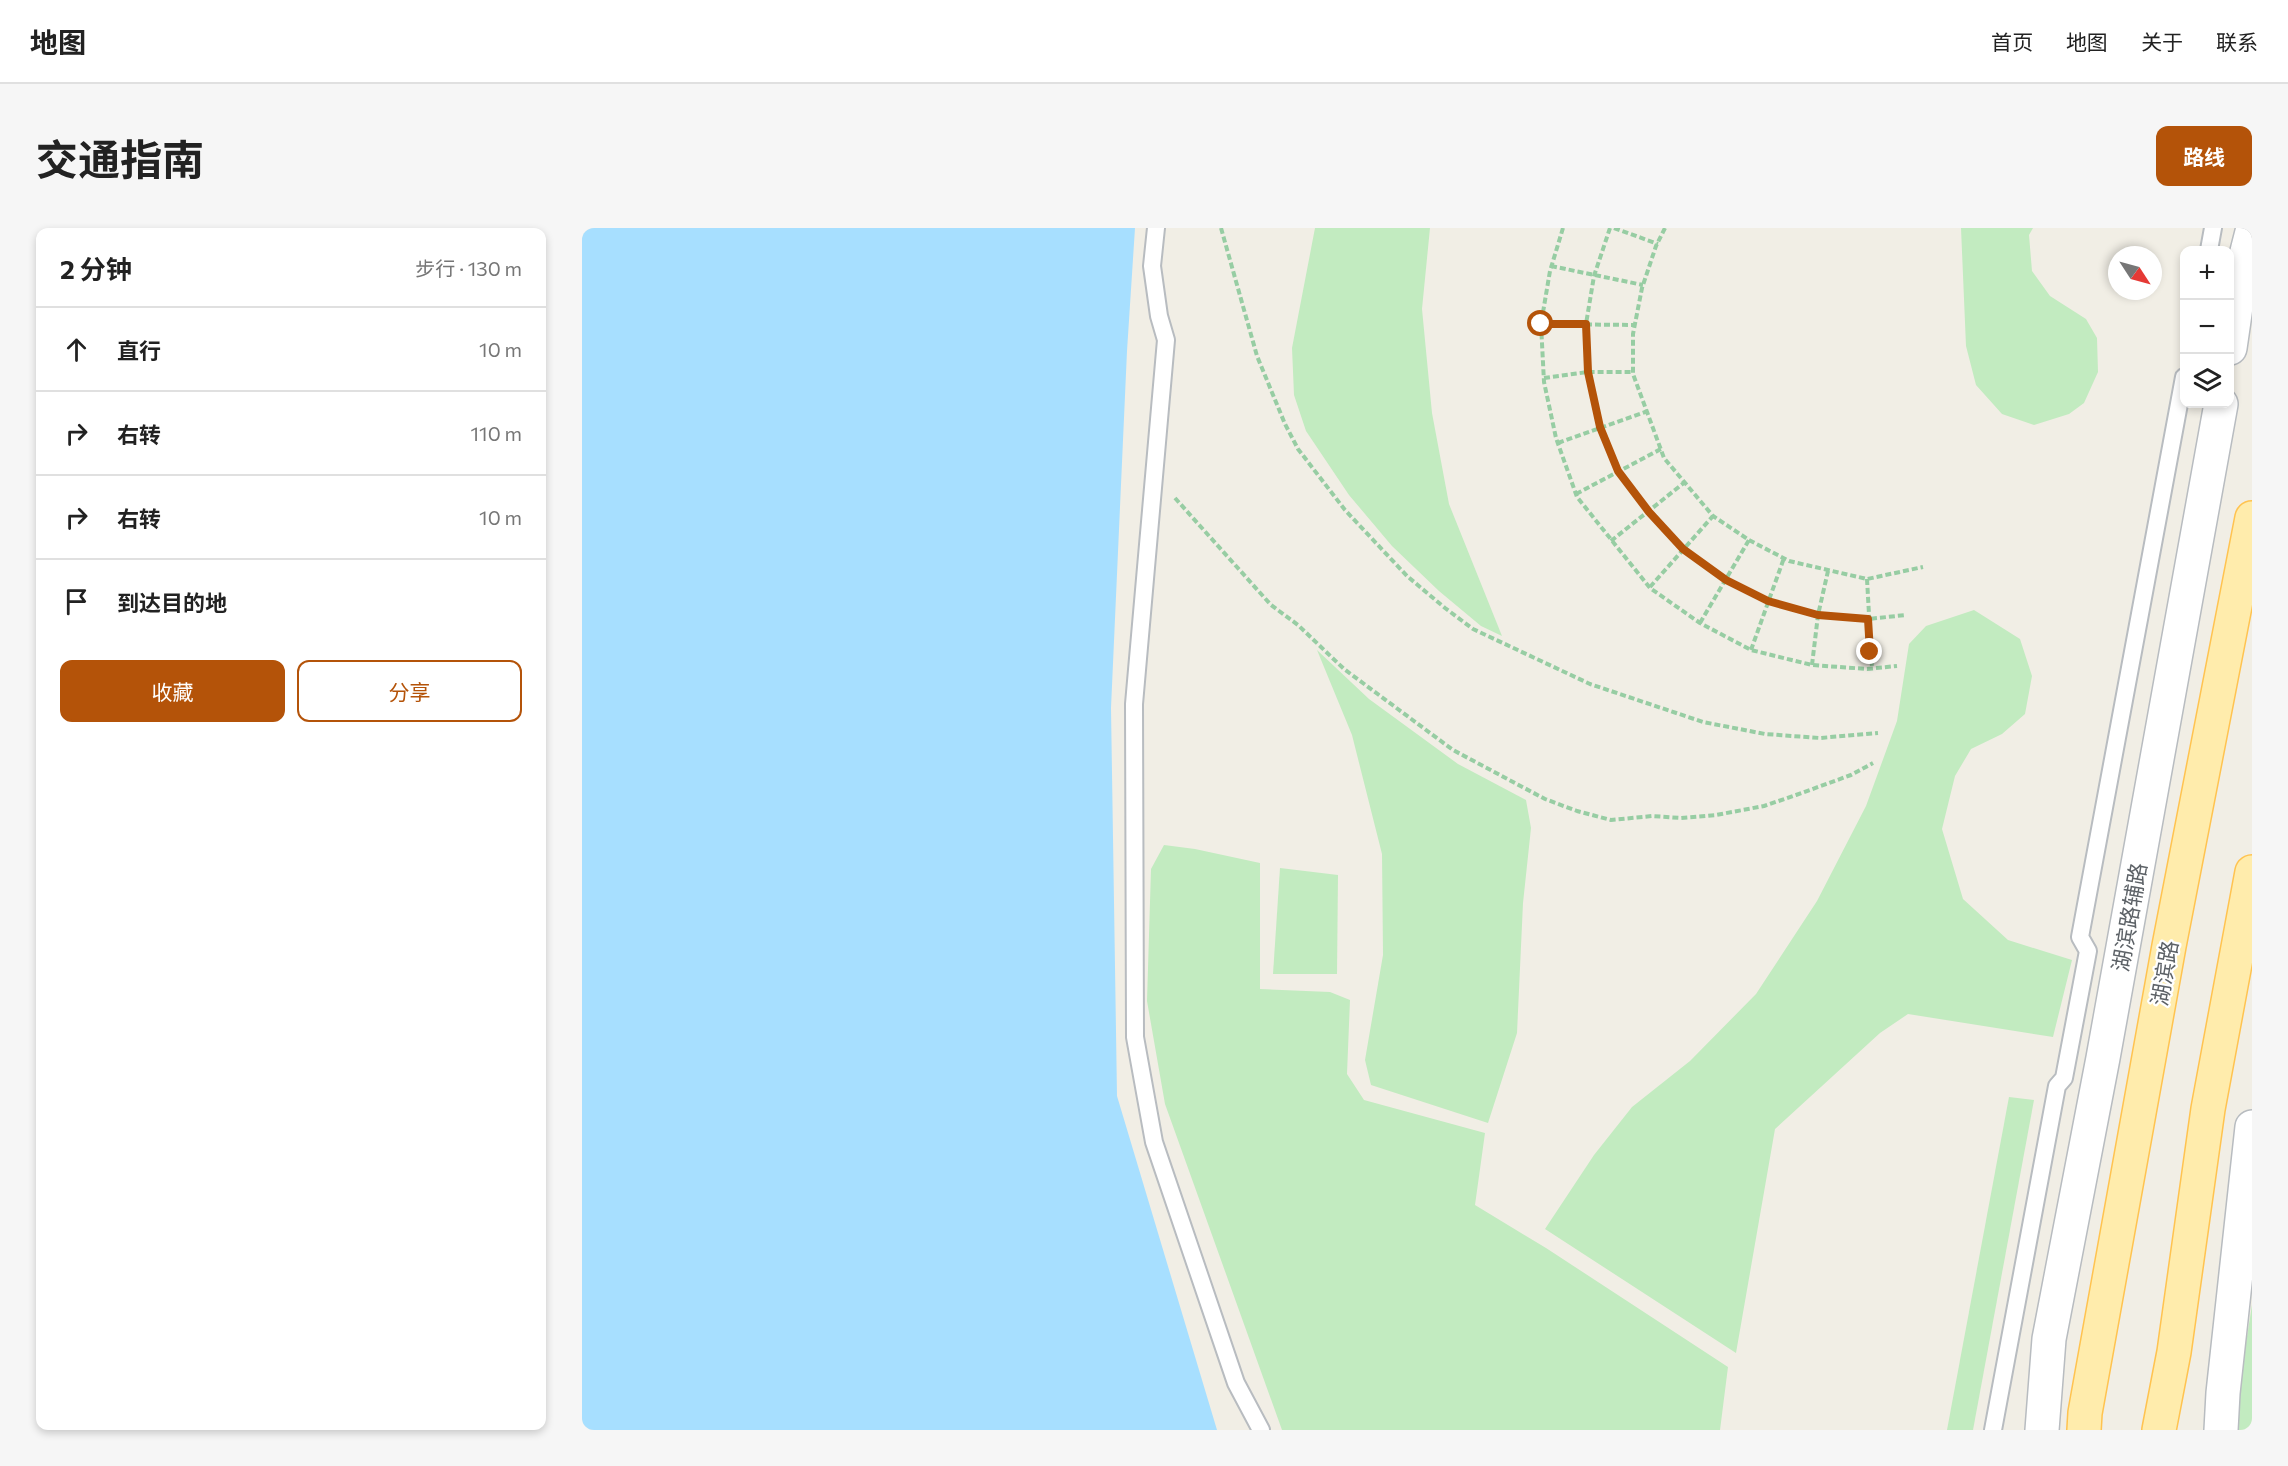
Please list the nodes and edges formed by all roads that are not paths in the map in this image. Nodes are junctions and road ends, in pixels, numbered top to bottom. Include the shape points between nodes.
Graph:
1 (1156, 228) edge
2 (2213, 228) edge
3 (2252, 232) edge
4 (2210, 246) edge
5 (2234, 317) edge
6 (2180, 399) edge
7 (2220, 408) edge
8 (2252, 518) edge
9 (2252, 872) edge
10 (2252, 1127) edge
11 (1261, 1430) edge
12 (1993, 1430) edge
13 (2042, 1430) edge
14 (2084, 1430) edge
15 (2159, 1430) edge
16 (2221, 1430) edge

1 - 11 lane via 1152,266 1166,340 1134,704 1135,1037 1154,1142 1236,1383
2 - 4 lane
3 - 5 street
6 - 12 lane via 2080,937 2088,951 2064,1078 2056,1086
7 - 13 street, 湖滨路辅路 via 2049,1339
8 - 14 main road, 湖滨路 via 2169,946
9 - 15 main road via 2208,1109 2174,1352
10 - 16 street

